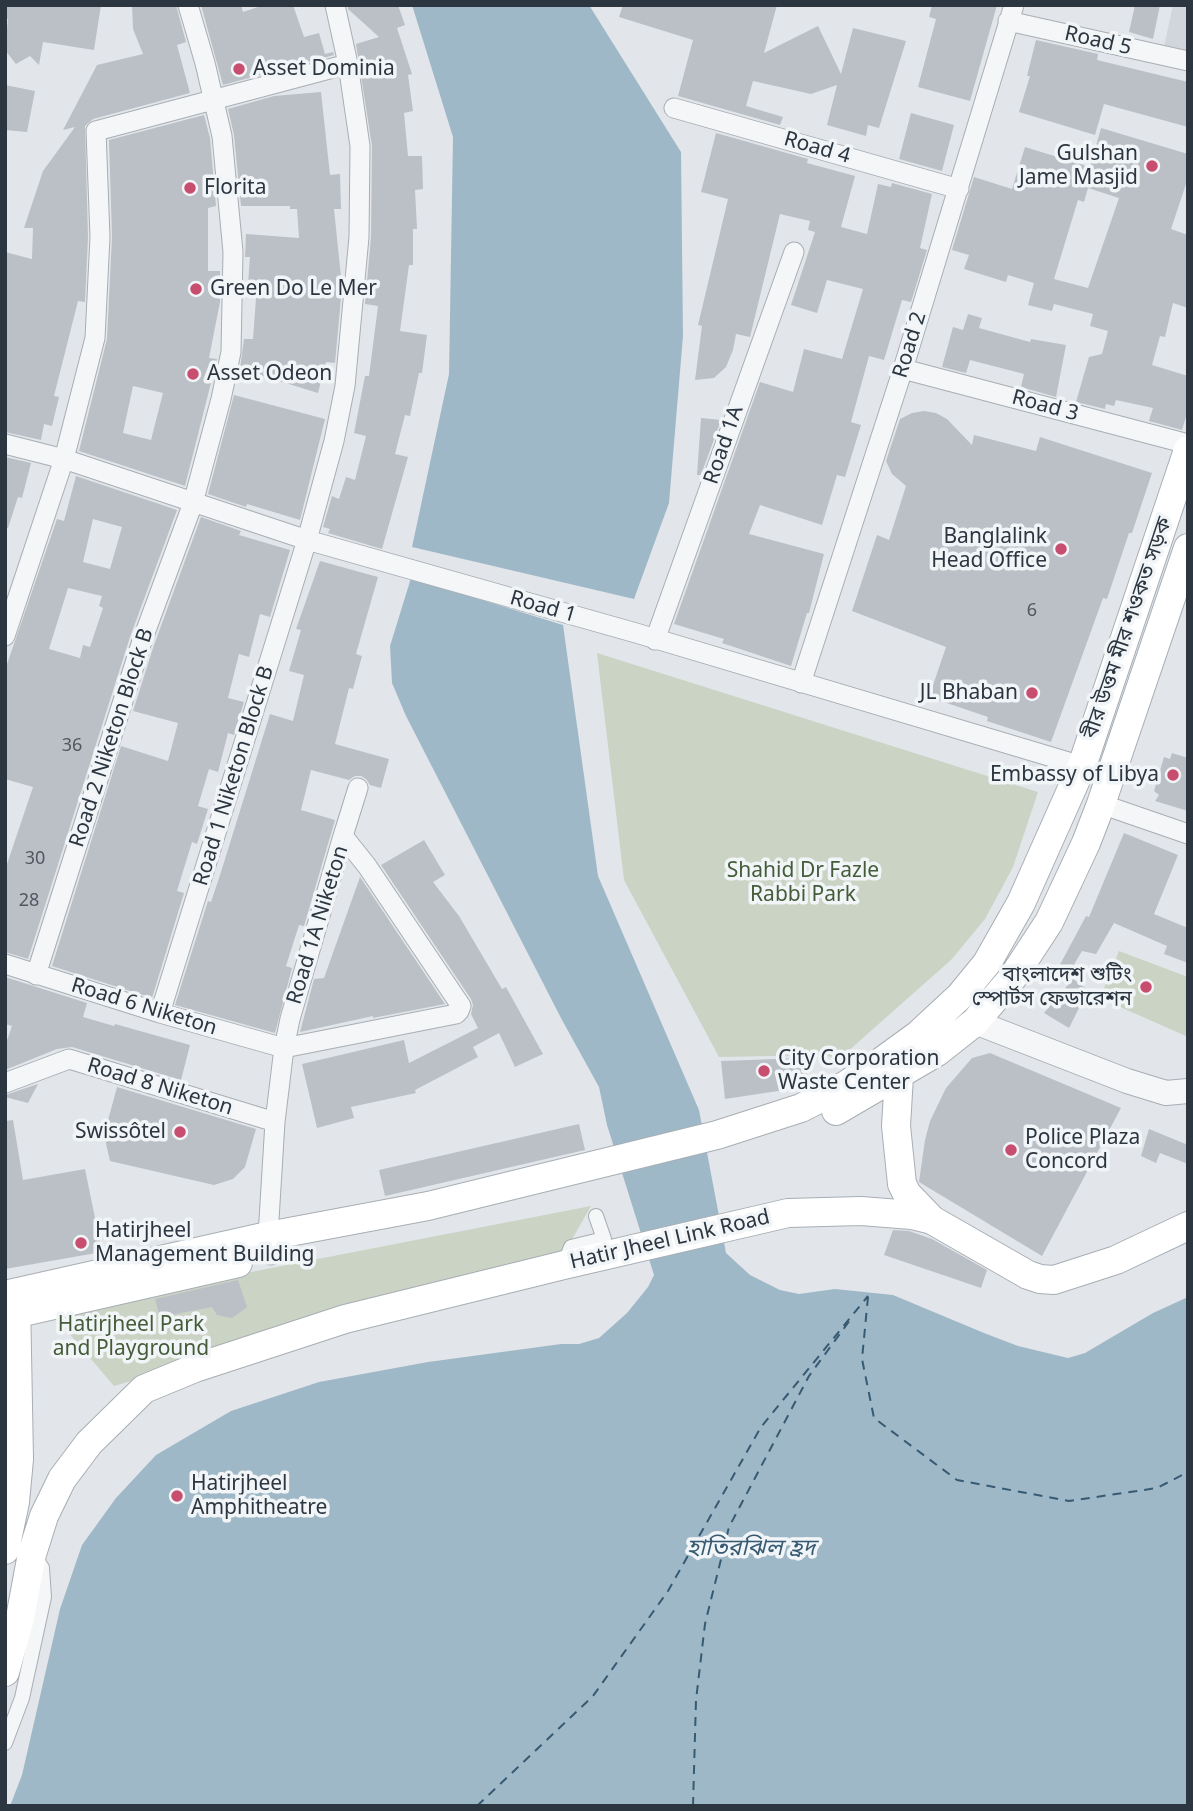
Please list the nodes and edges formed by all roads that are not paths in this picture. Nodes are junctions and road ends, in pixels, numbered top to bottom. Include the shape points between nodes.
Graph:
1 (188, 5) edge
2 (335, 5) edge
3 (1011, 13) edge
4 (1188, 61) edge
5 (348, 64) junction
6 (214, 99) junction
7 (674, 108) dead end
8 (959, 189) junction
9 (794, 252) dead end
10 (903, 369) junction
11 (5, 443) edge
12 (1188, 444) edge
13 (1188, 450) edge
14 (64, 459) junction
15 (193, 503) junction
16 (307, 540) junction
17 (1188, 548) edge
18 (5, 636) edge
19 (655, 640) junction
20 (801, 683) junction
21 (1082, 766) junction
22 (358, 788) dead end
23 (1101, 804) junction
24 (1188, 834) edge
25 (343, 836) junction
26 (5, 964) edge
27 (36, 975) junction
28 (160, 1013) junction
29 (975, 1022) junction
30 (284, 1048) junction
31 (893, 1067) junction
32 (5, 1083) edge
33 (1188, 1091) edge
34 (275, 1122) junction
35 (596, 1216) dead end
36 (932, 1220) junction
37 (1188, 1226) edge
38 (270, 1246) junction
39 (564, 1265) junction
40 (11, 1305) edge
41 (14, 1552) edge
42 (5, 1672) edge
43 (5, 1743) edge

1 - 6 street, Road 2 Niketon Block B
2 - 5 street, Road 1 Niketon Block B
3 - 4 street, Road 5
3 - 8 street, Road 2
5 - 6 street
5 - 16 street, Road 1 Niketon Block B via 360,146 359,237 345,386
6 - 14 street via 96,131 100,237 95,338
6 - 15 street, Road 2 Niketon Block B via 233,252 231,352
7 - 8 street, Road 4
8 - 10 street, Road 2
9 - 19 street, Road 1A
10 - 12 street, Road 3
10 - 20 street, Road 2
11 - 14 street, Road 1
13 - 21 main road, বীর উত্তম মীর শওকত সড়ক
14 - 15 street, Road 1
14 - 18 street
15 - 16 street, Road 1
15 - 27 street, Road 2 Niketon Block B via 142,641
16 - 19 street, Road 1
16 - 28 street, Road 1 Niketon Block B
17 - 23 main road, বীর উত্তম মীর শওকত সড়ক
19 - 20 street, Road 1
20 - 21 street, Road 1
21 - 31 main road, বীর উত্তম মীর শওকত সড়ক via 1021,903 987,962
22 - 25 street
23 - 24 street
23 - 29 main road, বীর উত্তম মীর শওকত সড়ক via 1049,922 1013,977
25 - 30 street, Road 1A Niketon
25 - 30 street, Road 1A Niketon via 461,1006 460,1011
26 - 27 street, Road 6 Niketon
27 - 28 street, Road 6 Niketon
28 - 30 street, Road 6 Niketon
29 - 31 main road, বীর উত্তম মীর শওকত সড়ক via 937,1052
29 - 33 street via 1127,1081 1166,1093
30 - 34 street, Road 1A Niketon
31 - 36 main road via 902,1184
31 - 38 main road, বীর উত্তম মীর শওকত সড়ক via 806,1126 591,1177 428,1206
32 - 34 street, Road 8 Niketon via 69,1059
34 - 38 street, Road 1A Niketon
35 - 39 street via 604,1238 571,1247
36 - 37 main road, Hatir Jheel Link Road via 1028,1275 1054,1280 1116,1260
36 - 39 main road, Hatir Jheel Link Road via 897,1212 788,1213
38 - 40 main road, বীর উত্তম মীর শওকত সড়ক
39 - 41 main road, Hatir Jheel Link Road via 345,1319 144,1389 89,1443 62,1479 44,1516
40 - 41 main road via 19,1459
41 - 42 main road via 20,1618
41 - 43 street via 42,1568 44,1597 22,1698

